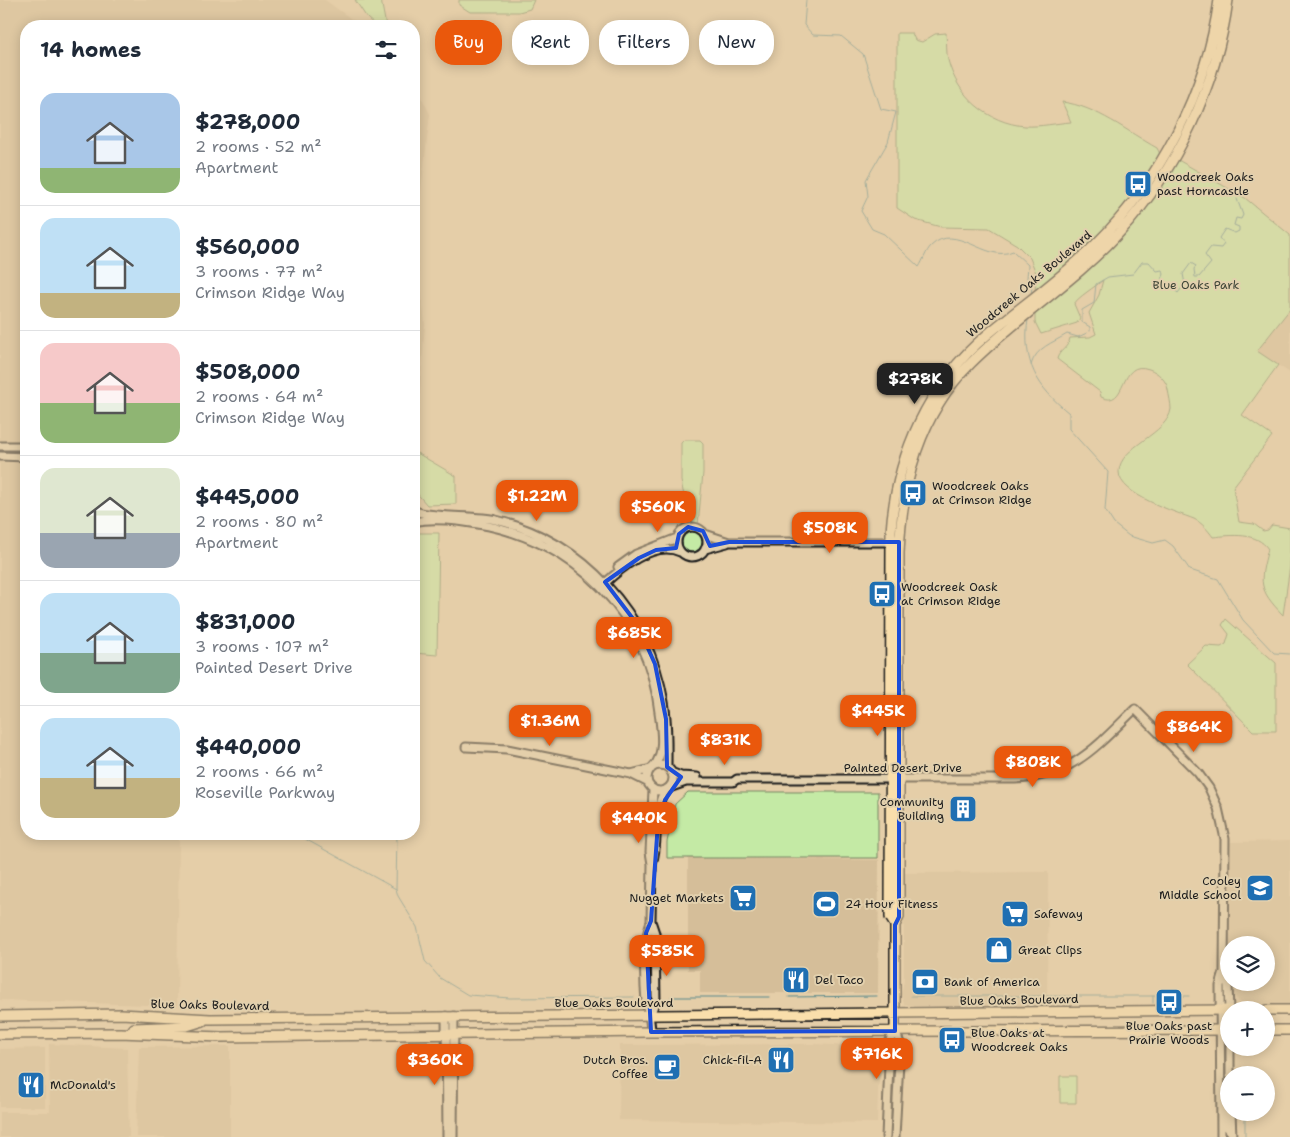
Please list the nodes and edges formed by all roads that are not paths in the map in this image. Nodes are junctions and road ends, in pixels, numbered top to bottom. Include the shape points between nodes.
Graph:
1 (1219, 0) edge
2 (1228, 0) edge
3 (0, 446) edge
4 (20, 446) edge
5 (0, 456) edge
6 (20, 457) edge
7 (420, 512) edge
8 (420, 522) edge
9 (706, 534) junction
10 (677, 538) junction
11 (729, 542) junction
12 (895, 542) junction
13 (705, 549) junction
14 (681, 552) junction
15 (603, 585) junction
16 (466, 747) dead end
17 (652, 768) junction
18 (669, 769) junction
19 (631, 774) junction
20 (737, 779) junction
21 (895, 779) junction
22 (647, 782) junction
23 (670, 788) junction
24 (653, 790) junction
25 (652, 864) junction
26 (651, 921) junction
27 (1224, 1001) edge
28 (1220, 1010) edge
29 (1275, 1010) edge
30 (1290, 1010) edge
31 (894, 1014) junction
32 (650, 1015) junction
33 (0, 1016) edge
34 (450, 1016) junction
35 (210, 1019) junction
36 (1220, 1030) edge
37 (1275, 1030) edge
38 (1290, 1030) edge
39 (895, 1031) junction
40 (651, 1032) junction
41 (130, 1033) junction
42 (0, 1034) edge
43 (450, 1034) junction
44 (1221, 1121) edge
45 (1226, 1121) edge
46 (1231, 1121) edge
47 (1232, 1135) edge
48 (447, 1137) edge
49 (453, 1137) edge
50 (886, 1137) edge
51 (894, 1137) edge
52 (1221, 1137) edge

1 - 12 main road, Woodcreek Oaks Boulevard via 1203,69 1186,112 1161,159 1120,220 1090,251 964,357 944,380 924,412 899,474 892,508
2 - 12 main road, Woodcreek Oaks Boulevard via 1218,54 1204,95 1168,166 1137,211 1083,269 970,363 952,386 933,415 914,457
3 - 4 street
5 - 6 street
7 - 15 street via 473,515 520,527 561,547 588,566
8 - 15 street via 461,522 519,534 567,557
9 - 10 street via 692,526 684,528
9 - 11 street
9 - 13 street via 708,542
10 - 14 street
10 - 15 street via 636,554 616,568
11 - 12 street
11 - 13 street
12 - 21 main road, Woodcreek Oaks Boulevard
13 - 14 street via 692,557
14 - 15 street via 670,548 656,550 627,565
15 - 17 street via 634,632 654,685 661,740 660,758
15 - 18 street via 637,624 655,664 666,719
16 - 19 street via 507,749
17 - 18 street via 660,765
17 - 19 street
17 - 22 street
18 - 20 street, Painted Desert Drive via 687,777
18 - 23 street via 673,778
19 - 22 street
20 - 21 street, Painted Desert Drive
20 - 23 street, Painted Desert Drive via 733,782 686,782
21 - 27 street, Painted Desert Drive via 1028,778 1052,774 1088,754 1135,709 1198,773 1209,788 1224,826 1224,972 1220,986
21 - 31 main road, Woodcreek Oaks Boulevard via 899,917 895,925
22 - 24 street
23 - 24 street
23 - 25 street via 662,795 658,807 656,852
24 - 25 street
25 - 26 street
26 - 32 street via 646,933 646,1002
26 - 32 street via 655,934 656,1001
28 - 31 main road, Blue Oaks Boulevard
29 - 30 main road
31 - 32 main road, Blue Oaks Boulevard
31 - 39 main road, Woodcreek Oaks Boulevard
32 - 34 main road, Blue Oaks Boulevard
32 - 40 street
33 - 35 main road, Blue Oaks Boulevard via 121,1014
34 - 35 main road, Blue Oaks Boulevard
34 - 43 street
35 - 41 main road via 187,1026 134,1028
36 - 39 main road
37 - 38 main road
39 - 40 main road
39 - 50 street, Woodcreek Oaks Boulevard via 890,1040
39 - 51 street, Woodcreek Oaks Boulevard via 900,1040 900,1060
40 - 43 main road
41 - 42 main road
41 - 43 main road via 221,1037
43 - 48 street
43 - 49 street
44 - 52 street
45 - 47 street
46 - 47 street

